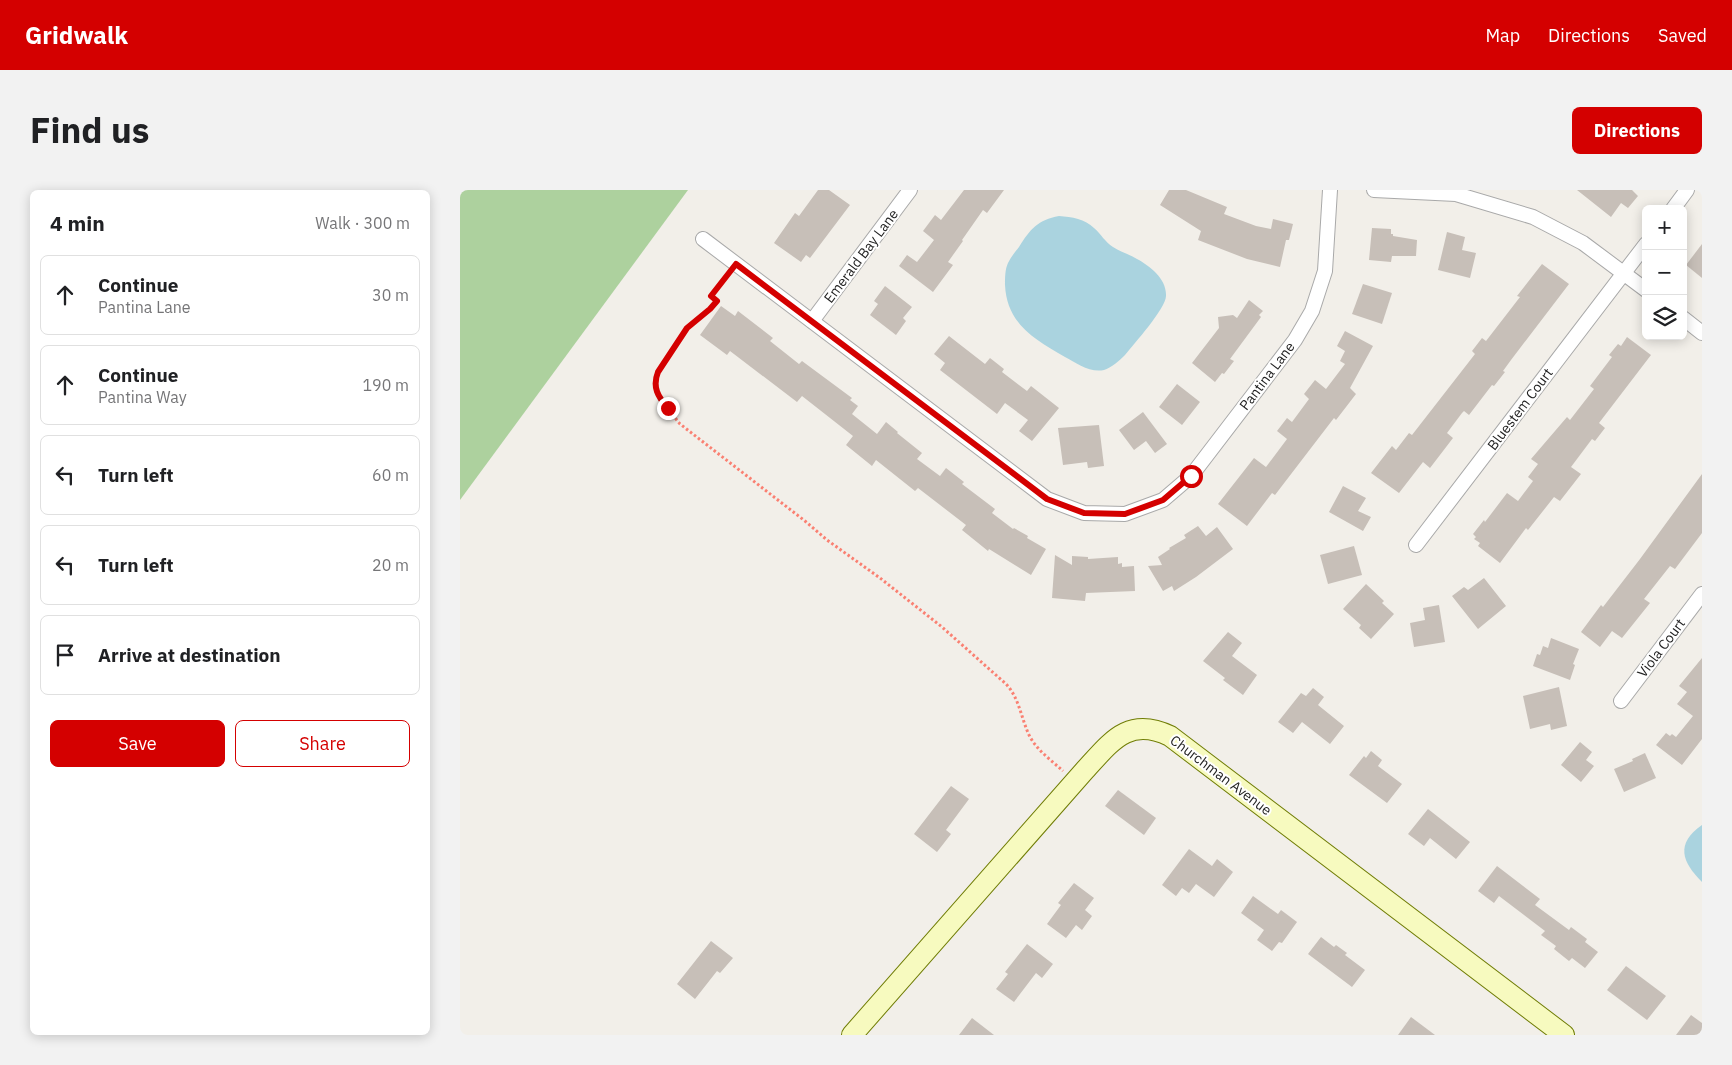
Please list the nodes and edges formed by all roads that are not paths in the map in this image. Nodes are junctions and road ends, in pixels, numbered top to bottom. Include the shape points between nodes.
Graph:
1 (910, 190) edge
2 (1330, 190) edge
3 (1374, 190) edge
4 (1687, 190) edge
5 (1456, 192) edge
6 (1676, 205) edge
7 (703, 240) dead end
8 (1642, 249) edge
9 (1624, 273) junction
10 (1642, 287) edge
11 (812, 321) junction
12 (1687, 321) edge
13 (1702, 333) edge
14 (1416, 545) dead end
15 (1702, 594) edge
16 (1620, 701) dead end
17 (852, 1035) edge
18 (1564, 1035) edge

1 - 11 street, Emerald Bay Lane
2 - 11 street, Pantina Lane via 1325,271 1312,311 1295,340 1191,476 1163,500 1125,514 1084,513 1047,499
3 - 5 street
4 - 6 street
5 - 9 street via 1533,217 1583,243
7 - 11 street
8 - 9 street, Bluestem Court
9 - 10 street
9 - 14 street, Bluestem Court
12 - 13 street
15 - 16 street, Viola Court
17 - 18 street, Churchman Avenue via 1116,737 1140,729 1156,730 1170,736

